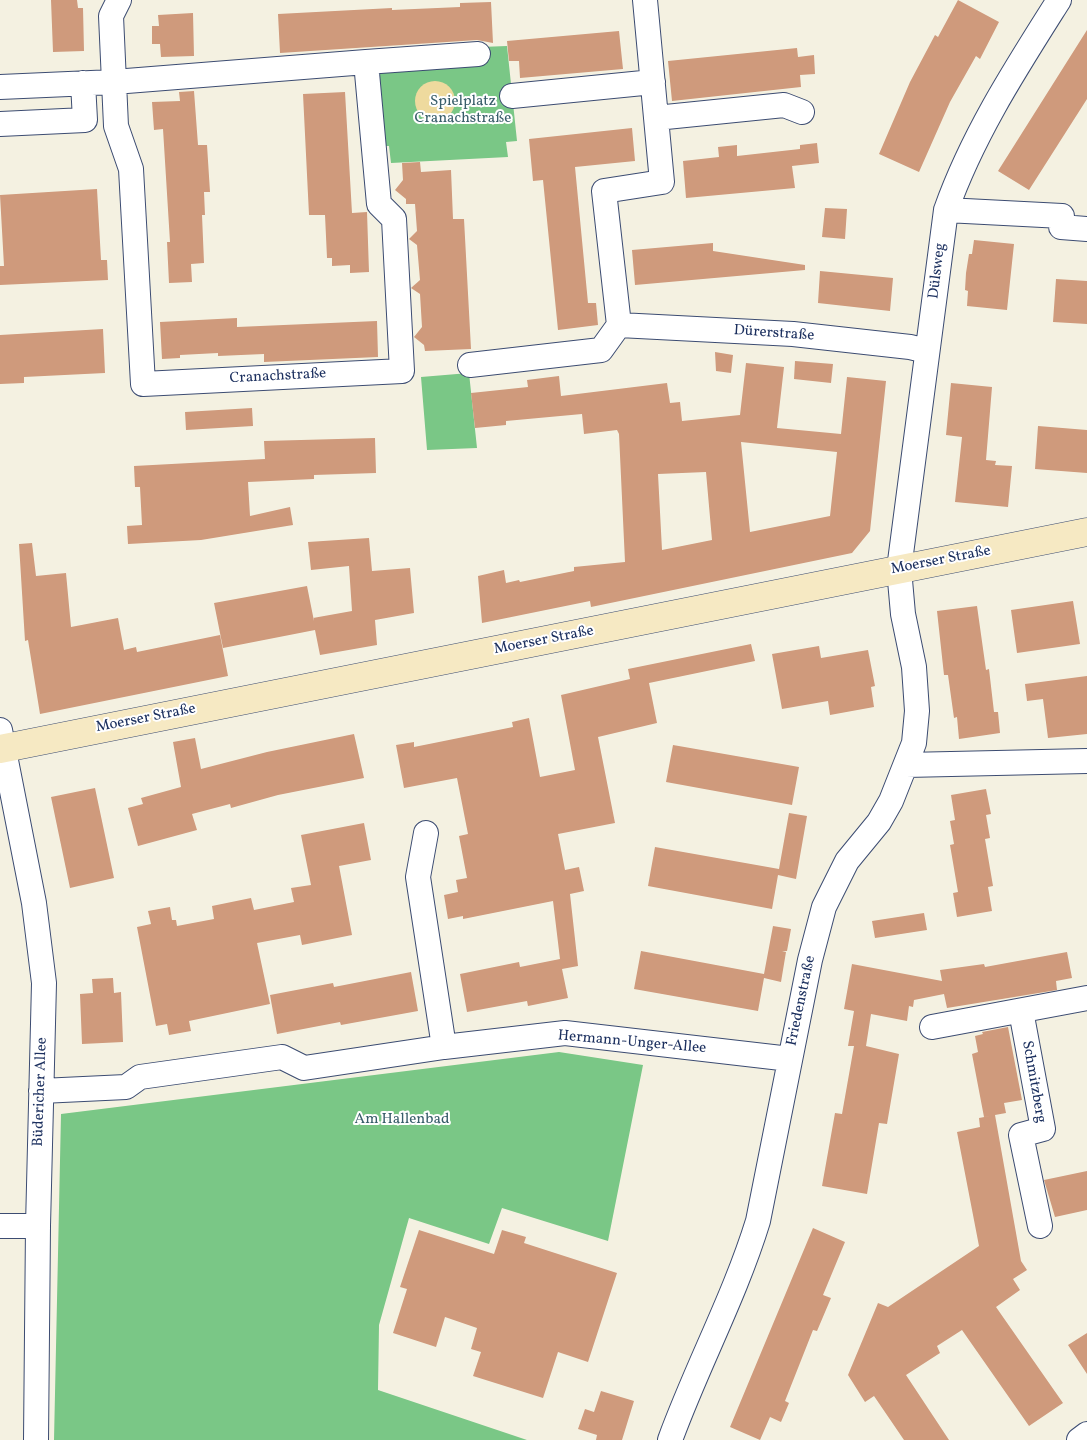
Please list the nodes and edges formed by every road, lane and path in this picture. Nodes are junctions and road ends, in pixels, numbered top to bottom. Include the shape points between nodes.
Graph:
1 (118, 0) edge
2 (645, 0) edge
3 (1058, 0) edge
4 (478, 54) dead end
5 (366, 62) junction
6 (114, 82) junction
7 (653, 82) junction
8 (84, 83) junction
9 (0, 87) edge
10 (512, 96) dead end
11 (802, 112) dead end
12 (656, 118) junction
13 (0, 124) edge
14 (946, 210) junction
15 (1087, 229) edge
16 (619, 325) junction
17 (928, 352) junction
18 (470, 365) dead end
19 (1087, 532) edge
20 (899, 569) junction
21 (1, 742) edge
22 (1087, 761) edge
23 (906, 765) junction
24 (426, 833) dead end
25 (1087, 998) edge
26 (1020, 1011) junction
27 (932, 1026) dead end
28 (444, 1047) junction
29 (790, 1059) junction
30 (41, 1091) junction
31 (0, 1226) edge
32 (38, 1226) junction
33 (1040, 1226) dead end
34 (1087, 1434) edge
35 (36, 1440) edge
36 (670, 1440) edge
37 (1078, 1440) edge

1 - 6 street, Cranachstraße via 111,16
2 - 7 street
3 - 14 street, Dülsweg via 994,102 956,181
4 - 5 street
5 - 6 street
5 - 6 street, Cranachstraße via 379,204 394,219 402,371 143,384 131,169 116,126
6 - 8 street
7 - 10 street
7 - 12 street
8 - 9 street
8 - 13 street via 84,120
11 - 12 street via 784,105
12 - 16 street via 662,182 604,191
14 - 15 street via 1062,216 1061,227
14 - 17 street, Dülsweg
16 - 17 street, Dürerstraße via 793,334 910,347
16 - 18 street via 601,350
17 - 20 street, Dülsweg
19 - 20 main road, Moerser Straße
20 - 21 main road, Moerser Straße
20 - 23 street, Friedenstraße via 903,614 914,667 917,711 914,743
21 - 30 street, Büdericher Allee via 40,937 44,983
22 - 23 street
23 - 29 street, Friedenstraße via 879,822 848,861 824,906
24 - 28 street via 418,877
25 - 26 street
26 - 27 street
26 - 33 street, Schmitzberg via 1043,1129 1021,1135
28 - 29 street, Hermann-Unger-Allee via 565,1033
28 - 30 street, Hermann-Unger-Allee via 304,1068 282,1057 140,1077 126,1087
29 - 36 street, Friedenstraße via 750,1248
30 - 32 street, Büdericher Allee
31 - 32 street
32 - 35 street, Büdericher Allee
34 - 37 street

